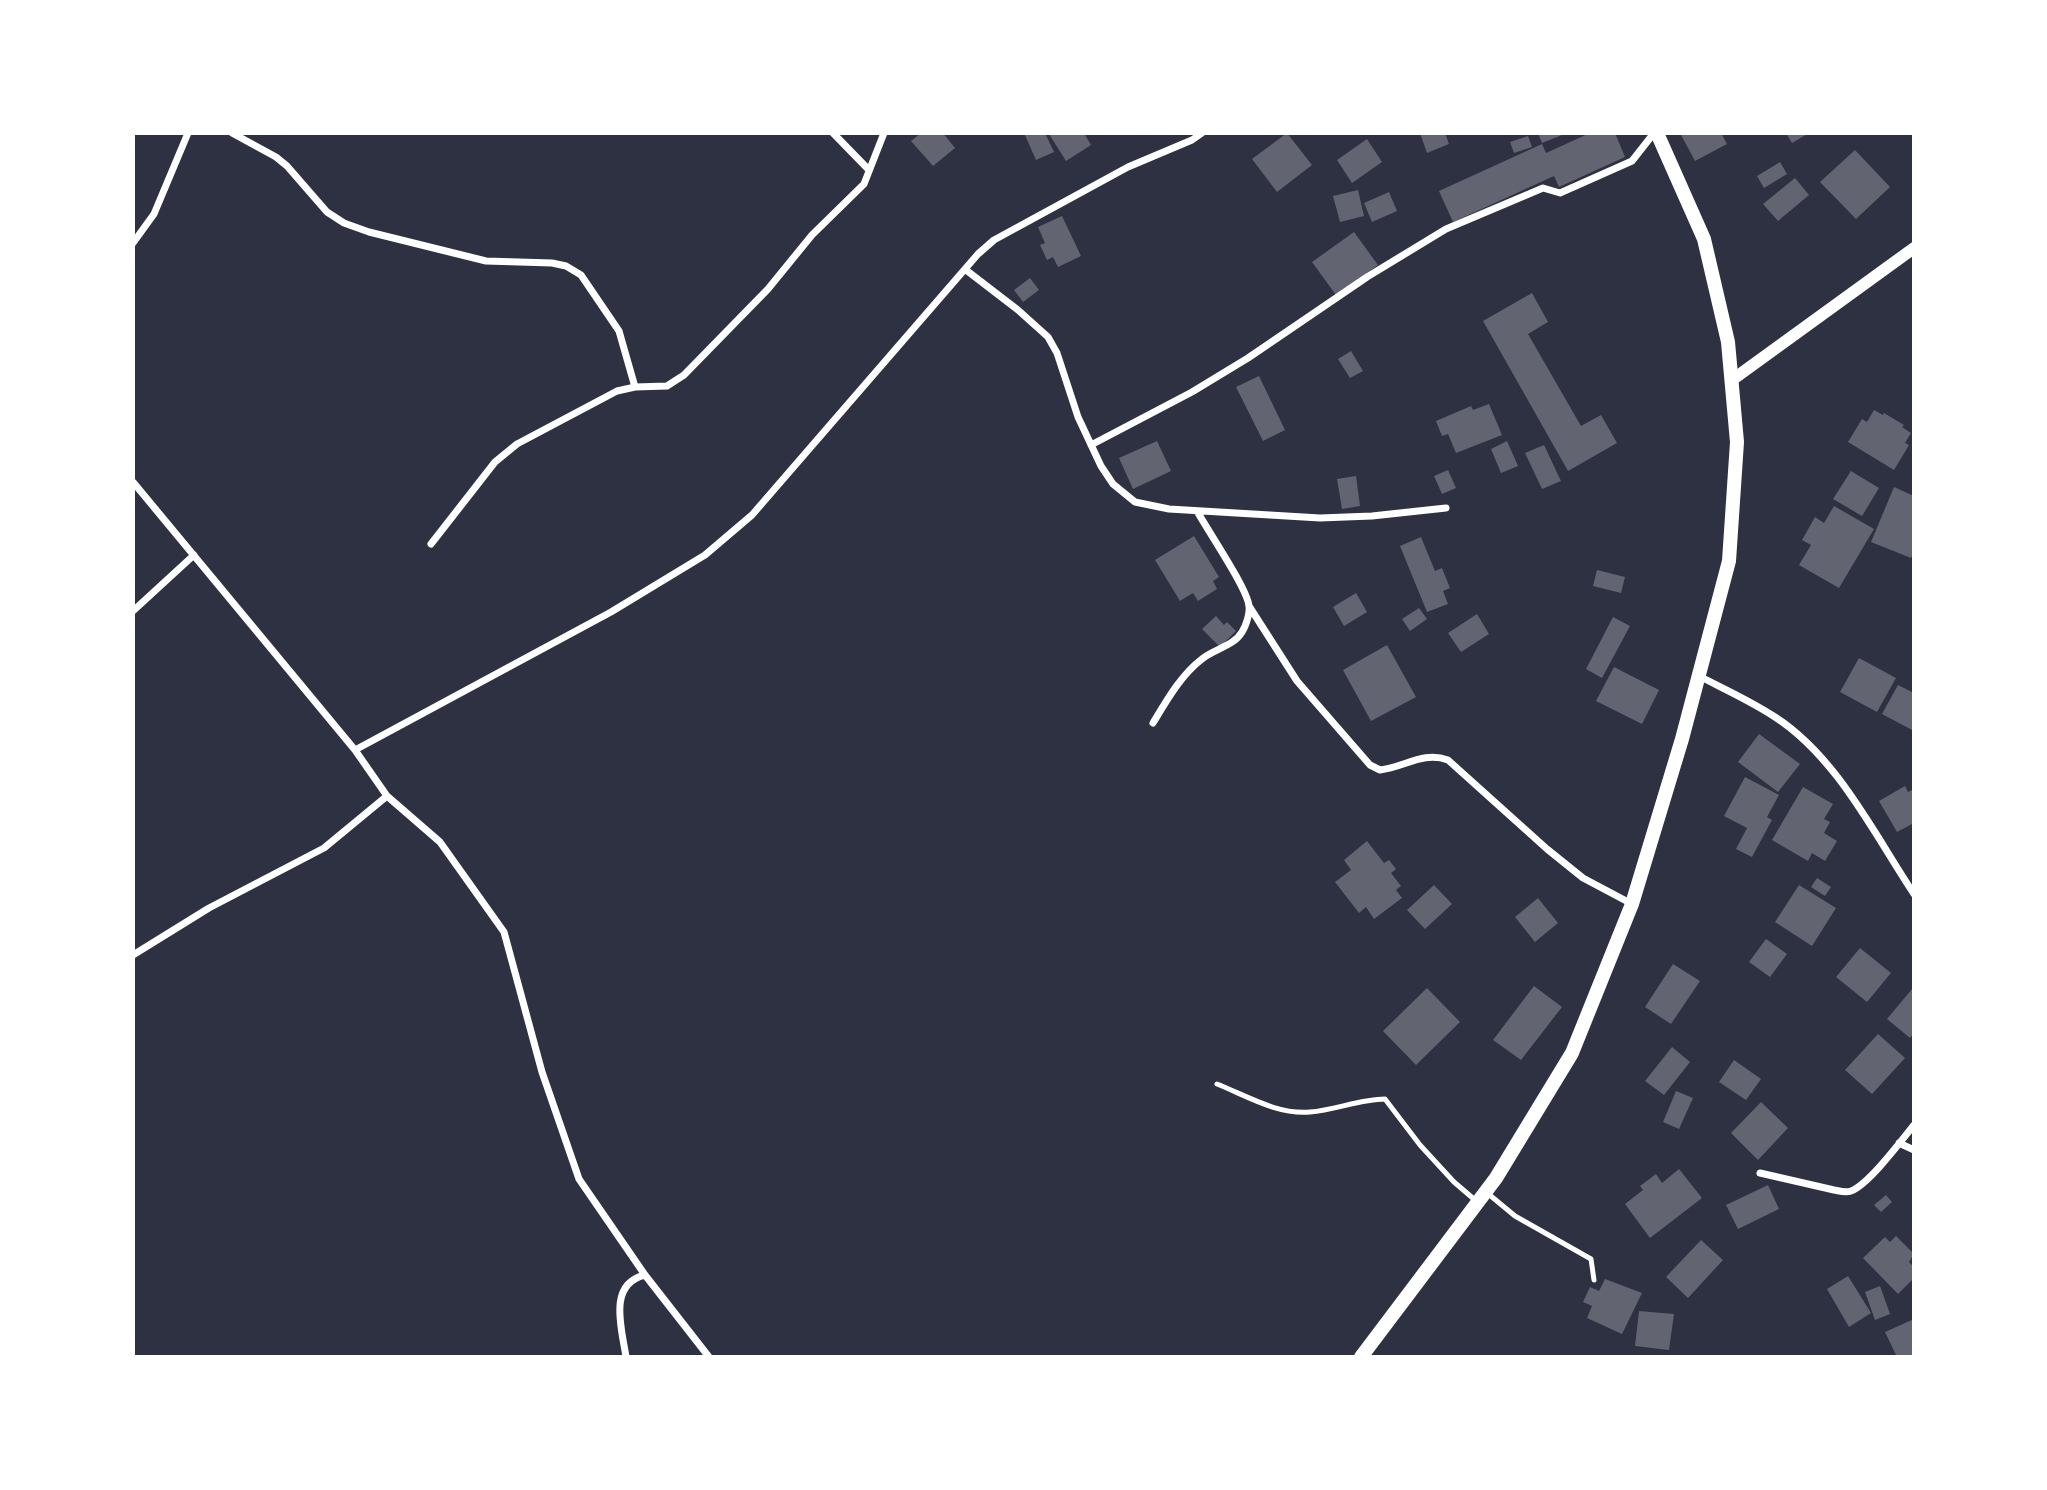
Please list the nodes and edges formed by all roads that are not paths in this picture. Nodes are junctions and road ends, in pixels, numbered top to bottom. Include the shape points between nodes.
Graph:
1 (188, 133) edge
2 (232, 133) edge
3 (833, 133) edge
4 (884, 133) edge
5 (1202, 133) edge
6 (1656, 133) edge
7 (869, 170) junction
8 (133, 243) edge
9 (1914, 248) edge
10 (965, 270) junction
11 (1731, 380) junction
12 (635, 387) junction
13 (1091, 445) junction
14 (133, 482) edge
15 (1446, 508) dead end
16 (1197, 512) junction
17 (431, 544) dead end
18 (194, 555) junction
19 (1249, 606) junction
20 (133, 611) edge
21 (1699, 676) junction
22 (1153, 723) dead end
23 (355, 750) junction
24 (387, 796) junction
25 (1914, 894) edge
26 (1632, 904) junction
27 (133, 955) edge
28 (1217, 1084) dead end
29 (1914, 1125) edge
30 (1899, 1143) junction
31 (1914, 1150) edge
32 (1760, 1174) dead end
33 (1482, 1197) junction
34 (645, 1275) junction
35 (1594, 1280) dead end
36 (626, 1357) edge
37 (709, 1357) edge
38 (1361, 1357) edge

1 - 8 street via 154,214
2 - 12 street via 276,157 327,212 344,223 486,261 566,266 580,275 619,331
3 - 7 street
4 - 7 street
5 - 10 street via 1051,207 994,240
6 - 11 main road via 1704,239 1728,342
6 - 13 street via 1632,161 1560,193 1543,188 1446,229 1248,358
7 - 12 street via 863,184 684,375 667,386
9 - 11 street
10 - 13 street via 1048,337
10 - 23 street via 752,514 705,555 611,612
11 - 21 main road via 1737,442 1729,561
12 - 17 street via 617,391 517,444 495,462
13 - 16 street via 1113,484 1135,502
14 - 18 street
15 - 16 street via 1320,518
16 - 19 street
18 - 20 street
18 - 23 street
19 - 22 street via 1242,632 1203,658
19 - 26 street via 1297,681 1370,765 1380,771 1436,755 1448,760 1583,878
21 - 25 street via 1776,717 1809,746 1842,783
21 - 26 main road
23 - 24 street
24 - 27 street via 324,848 209,908
24 - 34 street via 440,842 504,932 542,1072 579,1179
26 - 33 main road via 1572,1053
28 - 33 lane via 1277,1109 1308,1113 1385,1099 1454,1182
29 - 30 street
30 - 31 street
30 - 32 street via 1861,1185 1845,1192
33 - 35 lane via 1591,1259
33 - 38 main road
34 - 36 street via 626,1286 619,1300
34 - 37 street

